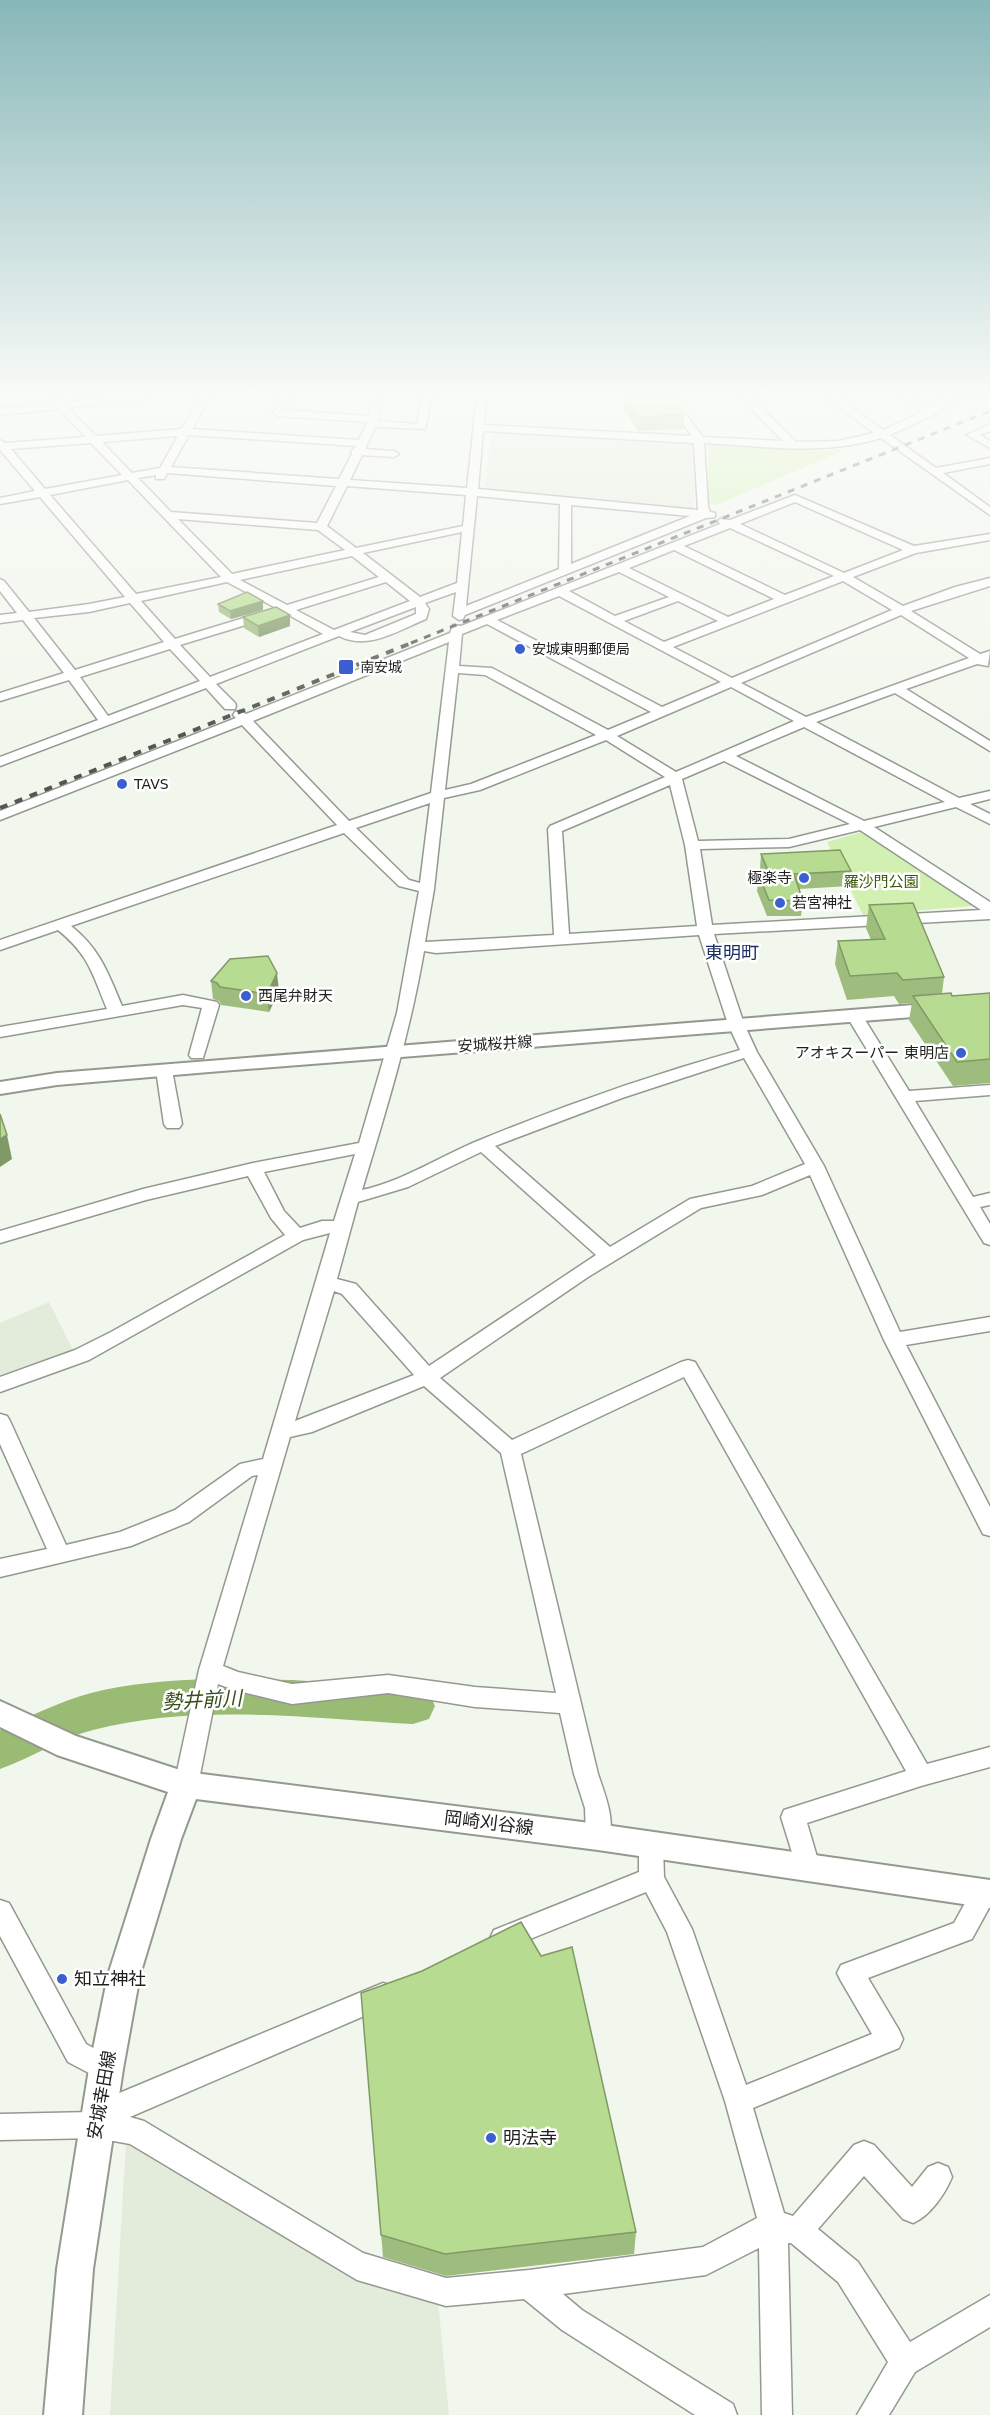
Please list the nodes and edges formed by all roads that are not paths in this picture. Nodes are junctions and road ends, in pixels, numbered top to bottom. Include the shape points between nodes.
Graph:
1 (56, 509) edge
2 (161, 509) edge
3 (330, 509) edge
4 (469, 509) edge
5 (566, 509) edge
6 (649, 509) edge
7 (703, 509) edge
8 (765, 509) edge
9 (819, 509) edge
10 (168, 515) junction
11 (709, 515) junction
12 (727, 522) junction
13 (321, 527) junction
14 (466, 528) junction
15 (990, 537) edge
16 (675, 546) junction
17 (913, 550) junction
18 (352, 552) junction
19 (620, 568) junction
20 (565, 570) junction
21 (843, 576) junction
22 (386, 578) junction
23 (230, 579) junction
24 (990, 582) edge
25 (0, 583) edge
26 (462, 585) junction
27 (561, 592) junction
28 (679, 597) junction
29 (134, 599) junction
30 (783, 599) junction
31 (418, 602) junction
32 (285, 608) junction
33 (902, 610) junction
34 (25, 616) junction
35 (0, 619) edge
36 (488, 620) junction
37 (614, 620) junction
38 (727, 621) junction
39 (457, 625) junction
40 (336, 633) junction
41 (172, 644) junction
42 (664, 646) junction
43 (984, 657) edge
44 (990, 668) edge
45 (452, 669) junction
46 (72, 675) junction
47 (210, 683) junction
48 (731, 683) junction
49 (897, 689) junction
50 (0, 697) edge
51 (662, 712) junction
52 (238, 713) junction
53 (806, 721) junction
54 (105, 723) junction
55 (608, 735) junction
56 (990, 747) edge
57 (725, 756) junction
58 (0, 762) edge
59 (675, 777) junction
60 (990, 795) edge
61 (437, 796) junction
62 (958, 802) junction
63 (0, 816) edge
64 (990, 820) edge
65 (862, 825) junction
66 (347, 828) junction
67 (692, 845) junction
68 (427, 889) junction
69 (990, 909) edge
70 (990, 914) edge
71 (60, 924) junction
72 (705, 930) junction
73 (562, 939) junction
74 (0, 945) edge
75 (418, 946) junction
76 (990, 993) edge
77 (990, 1005) edge
78 (116, 1012) junction
79 (854, 1015) junction
80 (734, 1019) junction
81 (0, 1032) edge
82 (396, 1045) junction
83 (749, 1052) junction
84 (197, 1055) junction
85 (164, 1070) junction
86 (0, 1076) edge
87 (0, 1088) edge
88 (990, 1090) edge
89 (904, 1097) junction
90 (173, 1124) dead end
91 (483, 1145) junction
92 (366, 1148) junction
93 (815, 1166) junction
94 (254, 1168) junction
95 (350, 1198) junction
96 (990, 1199) edge
97 (969, 1204) junction
98 (341, 1227) junction
99 (297, 1236) junction
100 (0, 1237) edge
101 (990, 1239) edge
102 (608, 1256) junction
103 (327, 1282) junction
104 (990, 1324) edge
105 (894, 1340) junction
106 (427, 1377) junction
107 (0, 1385) edge
108 (0, 1421) edge
109 (282, 1431) junction
110 (510, 1450) junction
111 (271, 1466) junction
112 (990, 1528) edge
113 (60, 1555) junction
114 (0, 1568) edge
115 (210, 1670) junction
116 (569, 1704) junction
117 (0, 1713) edge
118 (990, 1757) edge
119 (921, 1776) junction
120 (186, 1785) junction
121 (598, 1837) junction
122 (651, 1845) junction
123 (808, 1867) junction
124 (652, 1878) junction
125 (987, 1894) edge
126 (0, 1911) edge
127 (7, 1943) edge
128 (482, 1949) edge
129 (402, 1988) edge
130 (106, 2069) junction
131 (738, 2101) junction
132 (96, 2125) junction
133 (0, 2127) edge
134 (938, 2177) dead end
135 (785, 2228) junction
136 (529, 2284) junction
137 (990, 2310) edge
138 (905, 2362) junction
139 (63, 2415) edge
140 (722, 2415) edge
141 (777, 2415) edge
142 (872, 2415) edge

1 - 29 street
2 - 10 street
3 - 13 street
4 - 14 street
5 - 20 street
6 - 11 street
7 - 11 street
8 - 12 street
9 - 17 street
10 - 13 street
10 - 23 street
11 - 20 street
12 - 16 street
12 - 21 street
13 - 18 street
14 - 18 street
14 - 26 street
15 - 17 street
16 - 19 street
16 - 30 street
17 - 21 street
18 - 22 street
18 - 23 street
19 - 27 street
19 - 28 street
20 - 39 street
21 - 30 street
21 - 33 street
22 - 31 street
22 - 32 street
23 - 29 street
23 - 32 street
24 - 33 street
25 - 34 street
26 - 31 street
26 - 39 street
27 - 36 street
27 - 37 street
28 - 37 street
28 - 38 street
29 - 34 street
29 - 41 street
30 - 38 street
31 - 40 street
32 - 40 street
32 - 41 street
33 - 43 street
33 - 48 street
34 - 35 street
34 - 46 street
36 - 39 street
36 - 51 street
37 - 42 street
38 - 42 street
39 - 45 street
39 - 52 street
40 - 47 street
41 - 46 street
41 - 47 street
42 - 48 street
43 - 44 street
43 - 49 street
45 - 55 street via 488,671
45 - 61 street
46 - 50 street
46 - 54 street
47 - 52 street
47 - 54 street
48 - 51 street
48 - 53 street
49 - 53 street
49 - 56 street
51 - 55 street
52 - 63 street
52 - 66 street
53 - 57 street
53 - 62 street
54 - 58 street
55 - 59 street
55 - 61 street via 475,787
57 - 59 street
57 - 65 street
59 - 67 street
59 - 73 street via 555,829
60 - 62 street
61 - 66 street
61 - 68 street
62 - 64 street
62 - 65 street
65 - 67 street via 789,843
65 - 69 street
66 - 68 street via 404,883
66 - 71 street
67 - 72 street
68 - 75 street
70 - 72 street
71 - 74 street
71 - 78 street via 94,958
72 - 73 street
72 - 80 street
73 - 75 street
75 - 82 street
76 - 80 main road, 安城桜井線
77 - 79 main road, 安城桜井線
78 - 81 street
78 - 84 street via 183,1000 210,1005
79 - 80 main road, 安城桜井線
79 - 89 street
80 - 82 main road, 安城桜井線
80 - 83 street
82 - 84 main road, 安城桜井線
82 - 85 main road, 安城桜井線
82 - 92 street
83 - 91 street via 631,1088
83 - 93 street
84 - 86 main road, 安城桜井線
85 - 87 main road, 安城桜井線
85 - 90 street
88 - 89 street
89 - 97 street
91 - 95 street via 371,1195
91 - 102 street
92 - 94 street
92 - 95 street
93 - 102 street via 756,1191 696,1203
93 - 105 street
94 - 99 street via 277,1214
94 - 100 street via 143,1195
95 - 98 street
96 - 97 street
97 - 101 street
98 - 99 street via 322,1227
98 - 103 street
99 - 107 street via 118,1337 82,1355
102 - 106 street
103 - 106 street via 349,1289
103 - 109 street
104 - 105 street
105 - 112 street
106 - 109 street via 305,1427
106 - 110 street
108 - 113 street
109 - 111 street
110 - 116 street
110 - 119 street via 688,1367
111 - 113 street via 247,1469 182,1516 123,1540
111 - 115 street
113 - 114 street
115 - 116 street via 234,1681 292,1694 388,1684 475,1697
115 - 120 street
116 - 121 street via 597,1808
117 - 120 main road, 岡崎刈谷線 via 67,1746
118 - 119 street
119 - 123 street via 794,1817
120 - 121 main road, 岡崎刈谷線
120 - 130 main road, 安城幸田線 via 124,1974
121 - 122 main road, 岡崎刈谷線
122 - 123 main road, 岡崎刈谷線
122 - 124 street
123 - 125 main road, 岡崎刈谷線
124 - 128 street
124 - 131 street via 679,1929
125 - 131 street via 963,1931 850,1973 890,2039
126 - 127 street
127 - 130 street via 77,2053
129 - 132 street via 127,2103
130 - 132 main road, 安城幸田線
131 - 135 street
132 - 133 street
132 - 136 street via 134,2131 357,2266 446,2292
132 - 139 main road, 安城幸田線 via 75,2269
134 - 135 street via 914,2209 864,2155
135 - 136 street via 706,2261
135 - 138 street via 848,2272
135 - 141 street
136 - 140 street via 572,2320
137 - 138 street
138 - 142 street

